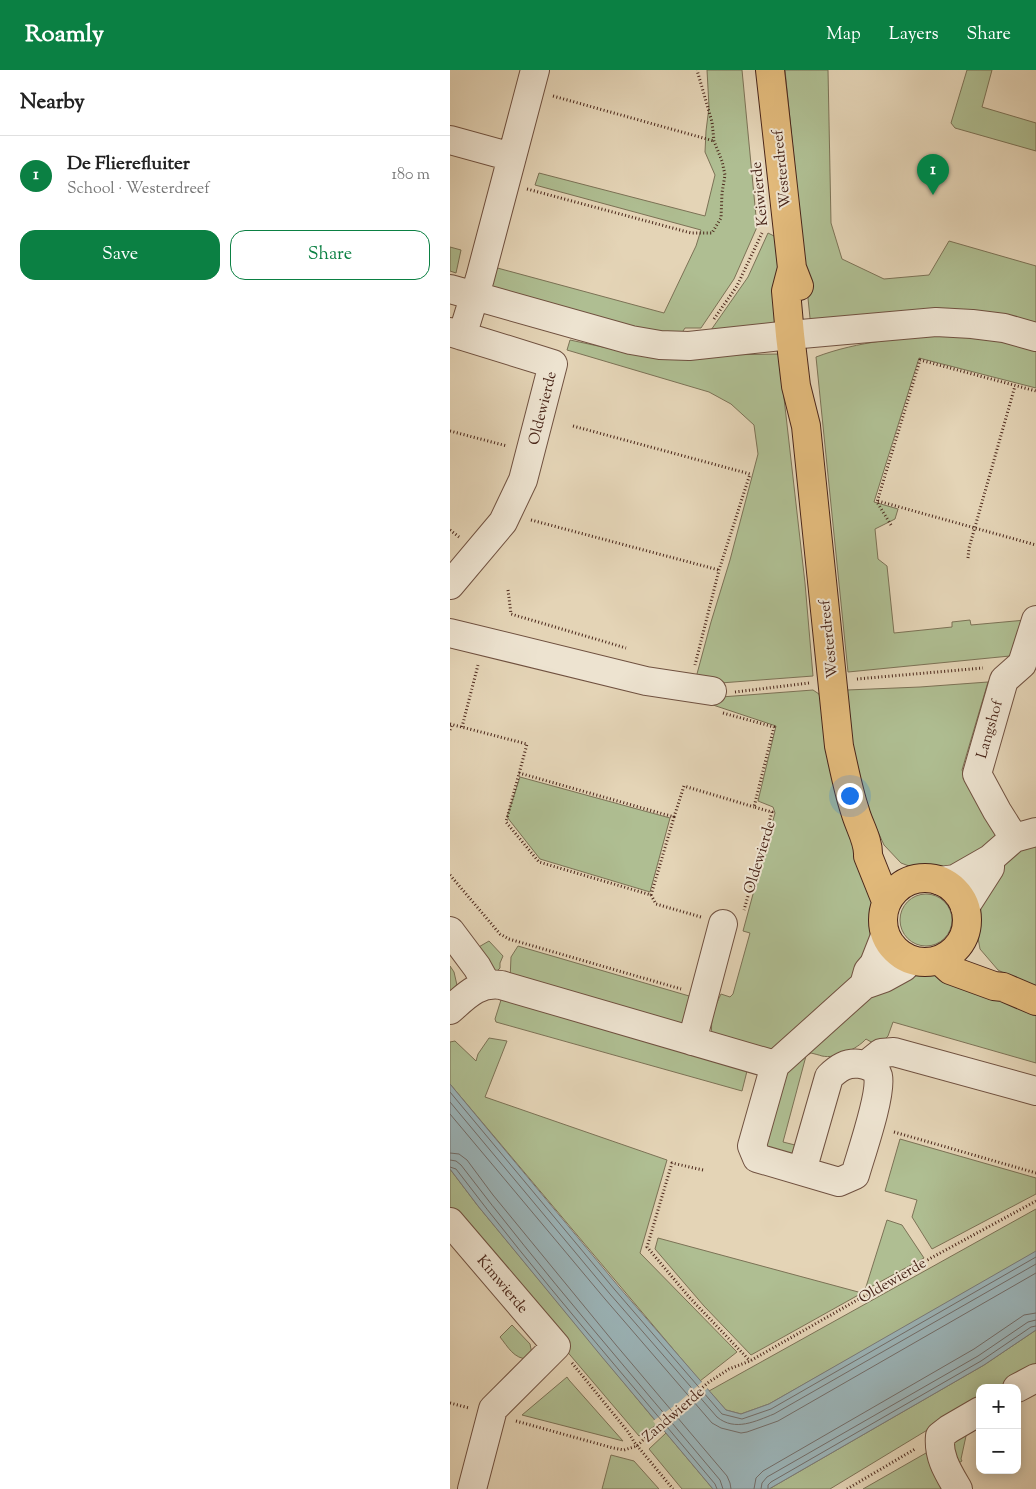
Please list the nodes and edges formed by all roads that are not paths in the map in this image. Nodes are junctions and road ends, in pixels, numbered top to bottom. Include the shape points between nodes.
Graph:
1 (770, 70) edge
2 (533, 80) edge
3 (450, 140) edge
4 (512, 157) junction
5 (461, 313) edge
6 (798, 335) junction
7 (1036, 336) edge
8 (450, 585) edge
9 (1036, 620) edge
10 (450, 633) edge
11 (706, 697) road end
12 (1025, 835) edge
13 (868, 848) junction
14 (990, 859) junction
15 (928, 880) junction
16 (886, 902) junction
17 (965, 907) junction
18 (730, 926) road end
19 (450, 931) edge
20 (885, 936) junction
21 (961, 943) junction
22 (910, 960) junction
23 (939, 960) junction
24 (487, 985) junction
25 (864, 985) junction
26 (1002, 988) junction
27 (1036, 1001) edge
28 (450, 1010) edge
29 (692, 1041) junction
30 (775, 1065) junction
31 (866, 1066) junction
32 (1036, 1091) edge
33 (802, 1171) junction
34 (450, 1222) edge
35 (1036, 1378) edge
36 (1021, 1386) edge
37 (976, 1413) edge
38 (472, 1489) edge
39 (958, 1489) edge

1 - 6 main road, Westerdreef via 792,268 801,291
2 - 4 street
3 - 4 street
4 - 5 street via 480,278
5 - 6 street via 660,345 689,346
5 - 8 street, Oldewierde via 553,364 523,480 503,522
6 - 7 street via 936,322 1004,328
6 - 13 main road, Westerdreef via 812,384 806,426 839,746 848,789
9 - 12 street, Langshof via 1022,664 1004,680 976,774 997,811
10 - 11 street
12 - 14 street, Langshof
13 - 15 main road via 876,850 896,871
13 - 16 main road, Westerdreef via 868,856
14 - 15 street, Langshof via 955,880
14 - 17 street, Langshof via 990,868
15 - 16 main road via 903,884
15 - 17 main road via 951,887
16 - 20 main road via 882,924
17 - 21 main road via 966,932
18 - 29 street via 704,996
19 - 24 street
20 - 22 main road via 899,954
20 - 25 street
21 - 23 main road
21 - 26 main road
22 - 23 main road via 920,963
22 - 25 street via 884,978
23 - 26 main road via 950,970
24 - 28 street via 481,986
24 - 29 street via 501,985
25 - 30 street
26 - 27 main road
29 - 30 street
30 - 33 street via 752,1146 757,1158
31 - 32 street via 881,1053 894,1052
31 - 33 street via 848,1064 829,1077
31 - 33 street via 873,1068 878,1075 878,1090 855,1175 839,1182
34 - 38 street, Kimwierde via 556,1346 493,1408
35 - 36 street
37 - 39 street via 940,1436 944,1464

